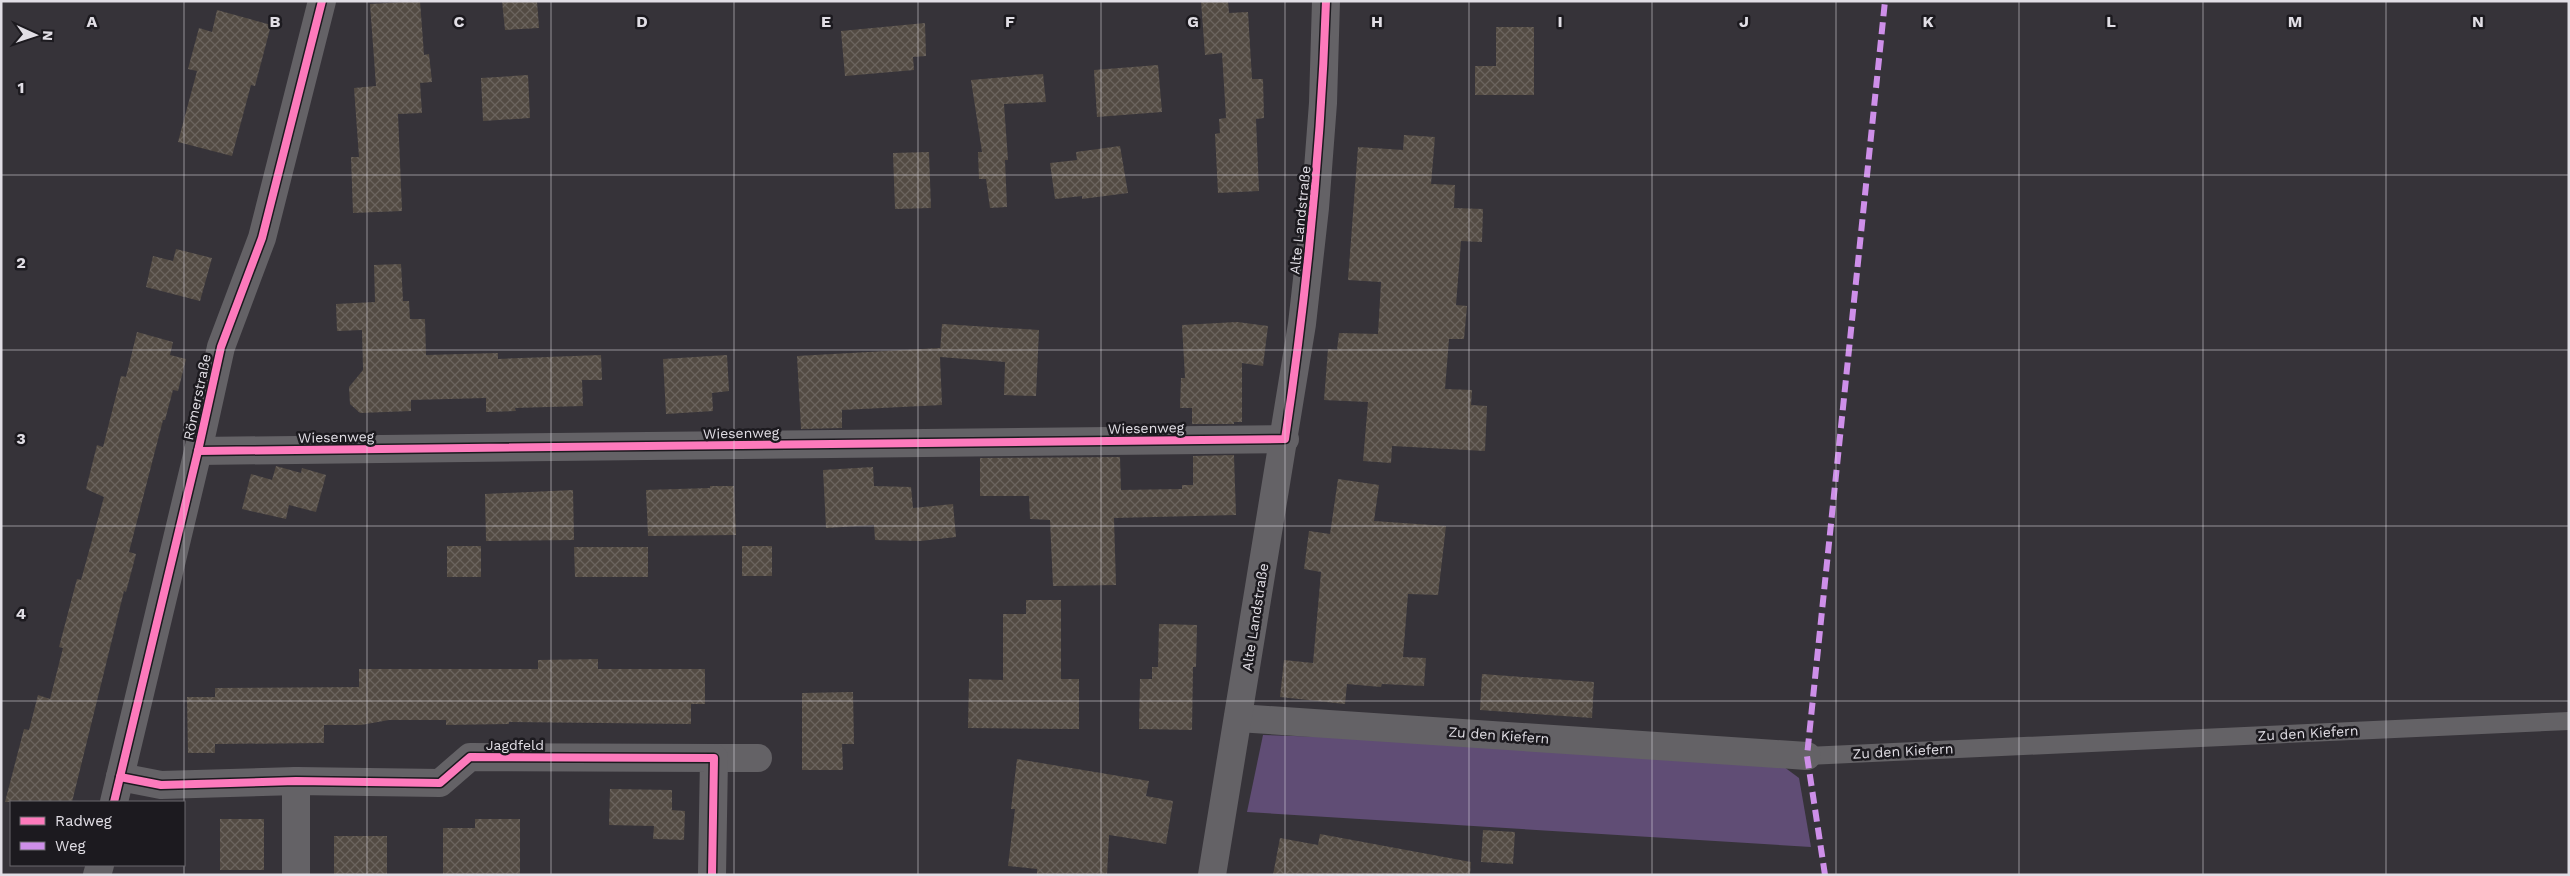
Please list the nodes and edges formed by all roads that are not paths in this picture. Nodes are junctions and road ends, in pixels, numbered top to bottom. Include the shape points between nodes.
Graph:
1 (322, 1) edge
2 (1326, 1) edge
3 (1285, 439) junction
4 (198, 451) junction
5 (1238, 718) junction
6 (2569, 721) edge
7 (1807, 756) joint
8 (714, 758) junction
9 (758, 758) dead end
10 (296, 781) junction
11 (117, 790) edge
12 (296, 875) edge
13 (712, 875) edge
14 (1212, 875) edge

1 - 4 street, Römerstraße via 262,238 221,347
2 - 3 street, Alte Landstraße via 1315,208
3 - 4 street, Wiesenweg
3 - 5 street, Alte Landstraße
4 - 11 street, Römerstraße
5 - 7 street, Zu den Kiefern
5 - 14 street, Alte Landstraße
6 - 7 lane, Zu den Kiefern
8 - 9 street, Jagdfeld
8 - 10 street, Jagdfeld via 470,757 440,783
8 - 13 street
10 - 11 street, Jagdfeld via 161,785
10 - 12 street

